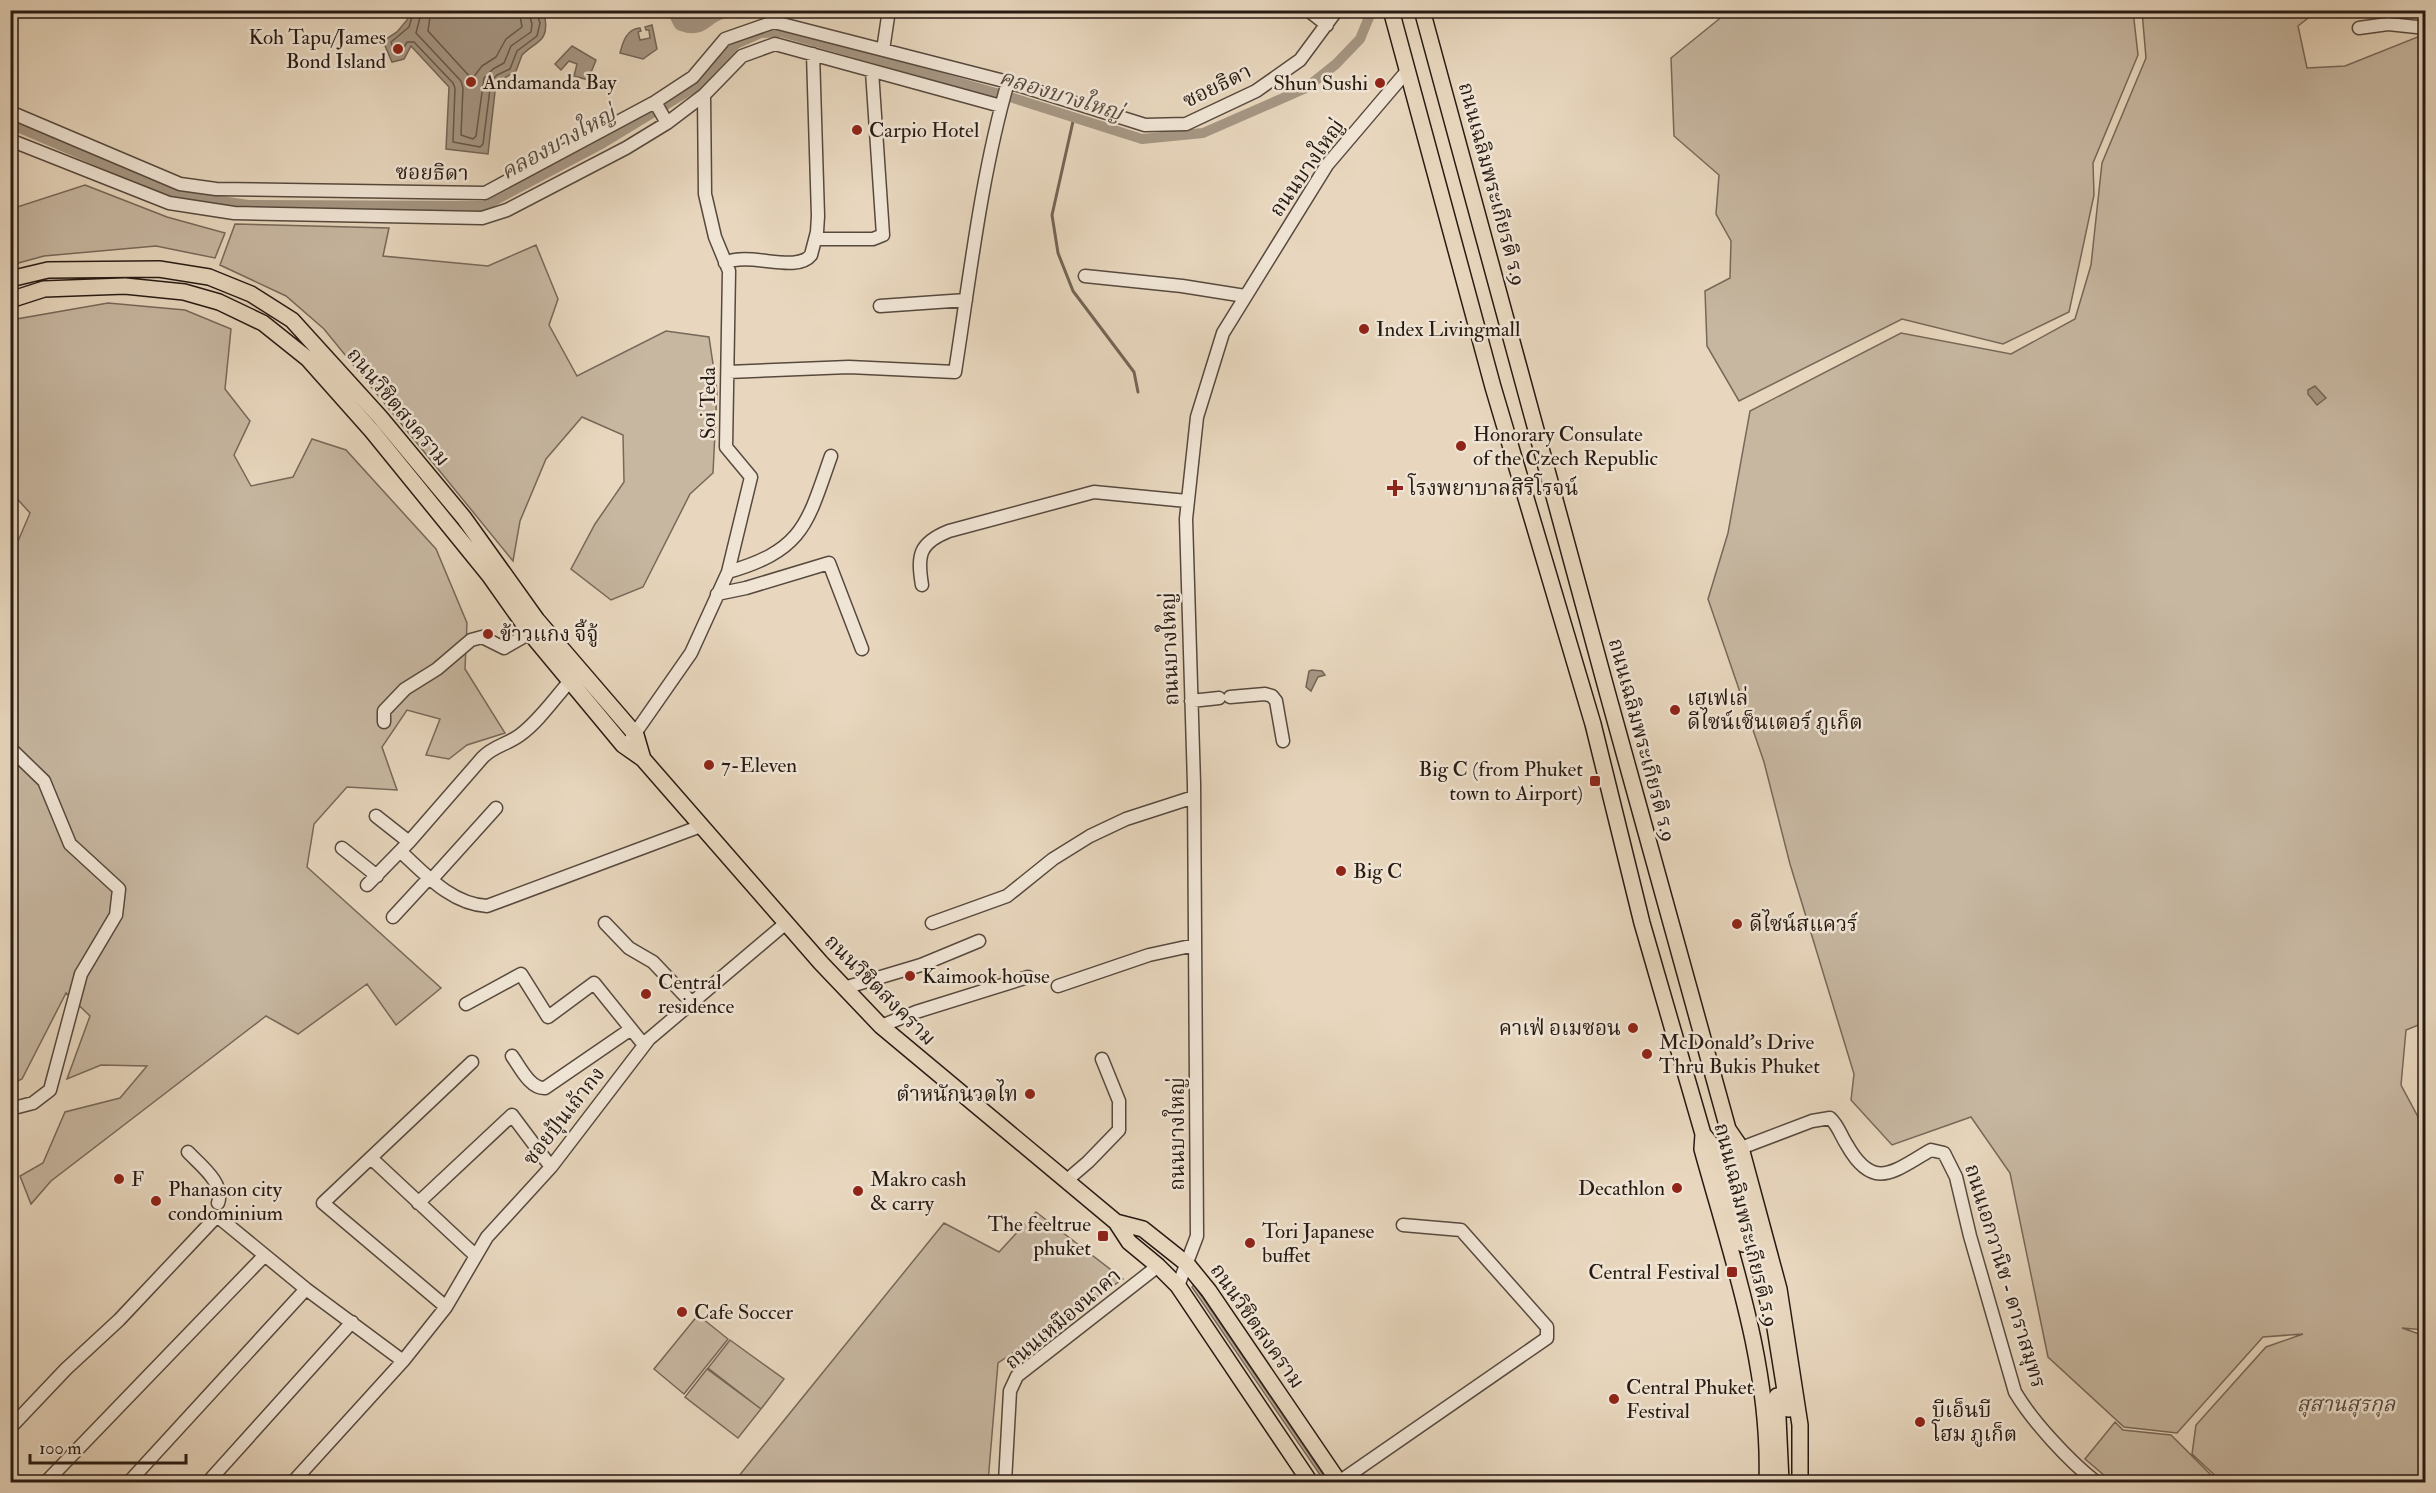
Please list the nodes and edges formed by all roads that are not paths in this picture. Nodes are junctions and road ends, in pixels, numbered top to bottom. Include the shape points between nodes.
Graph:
1 (889, 10) edge
2 (1308, 10) edge
3 (1337, 10) edge
4 (1391, 10) edge
5 (1422, 10) edge
6 (1327, 25) junction
7 (2359, 28) dead end
8 (2426, 28) edge
9 (883, 50) junction
10 (813, 54) junction
11 (872, 71) junction
12 (1407, 71) junction
13 (1008, 82) junction
14 (704, 95) junction
15 (655, 102) junction
16 (1001, 106) junction
17 (10, 112) edge
18 (667, 123) junction
19 (10, 140) edge
20 (816, 239) junction
21 (725, 263) junction
22 (1085, 276) dead end
23 (10, 279) edge
24 (1245, 297) junction
25 (10, 300) edge
26 (966, 300) junction
27 (880, 306) dead end
28 (728, 372) junction
29 (831, 456) dead end
30 (1187, 501) junction
31 (728, 572) junction
32 (921, 585) dead end
33 (717, 594) junction
34 (530, 633) junction
35 (862, 650) dead end
36 (570, 681) junction
37 (1191, 701) junction
38 (384, 722) dead end
39 (636, 735) junction
40 (1283, 741) dead end
41 (623, 745) junction
42 (10, 748) edge
43 (643, 759) junction
44 (1194, 797) junction
45 (496, 808) dead end
46 (376, 816) dead end
47 (701, 826) junction
48 (409, 842) junction
49 (342, 848) dead end
50 (400, 851) junction
51 (377, 876) junction
52 (431, 878) junction
53 (367, 885) dead end
54 (393, 917) dead end
55 (605, 923) dead end
56 (786, 923) junction
57 (932, 923) dead end
58 (979, 941) dead end
59 (1195, 945) junction
60 (1028, 977) dead end
61 (1058, 986) dead end
62 (844, 988) junction
63 (691, 1002) junction
64 (466, 1004) dead end
65 (881, 1026) junction
66 (631, 1029) junction
67 (644, 1045) junction
68 (512, 1056) dead end
69 (1102, 1059) dead end
70 (472, 1062) dead end
71 (10, 1108) edge
72 (1728, 1129) junction
73 (1703, 1134) junction
74 (1741, 1148) junction
75 (188, 1152) dead end
76 (371, 1158) junction
77 (551, 1167) junction
78 (1067, 1180) junction
79 (218, 1203) dead end
80 (418, 1203) junction
81 (1116, 1222) junction
82 (1403, 1225) dead end
83 (264, 1256) junction
84 (476, 1256) junction
85 (1187, 1264) junction
86 (1158, 1266) junction
87 (1178, 1286) junction
88 (306, 1289) junction
89 (446, 1307) junction
90 (352, 1322) junction
91 (403, 1361) junction
92 (10, 1428) edge
93 (46, 1482) edge
94 (129, 1482) edge
95 (208, 1482) edge
96 (293, 1482) edge
97 (1005, 1482) edge
98 (1310, 1482) edge
99 (1339, 1482) edge
100 (1767, 1482) edge
101 (1781, 1482) edge
102 (1792, 1482) edge
103 (1800, 1482) edge
104 (2096, 1482) edge

1 - 9 street
2 - 6 street
3 - 6 street, ซอยธิดา
4 - 12 main road, ถนนเฉลิมพระเกียรติ ร.9
5 - 72 main road, ถนนเฉลิมพระเกียรติ ร.9
6 - 13 street, ซอยธิดา via 1300,60 1256,91 1186,124 1145,125
7 - 8 street via 2388,24
9 - 13 street, ซอยธิดา
9 - 15 street, ซอยธิดา via 774,22 725,39 693,77
10 - 11 street
10 - 14 street via 775,44 742,56
10 - 20 street
11 - 16 street
11 - 20 street via 883,235 873,239
12 - 24 street, ถนนบางใหญ่ via 1327,165
12 - 73 main road, ถนนเฉลิมพระเกียรติ ร.9 via 1491,377 1593,724 1642,923
13 - 16 street
14 - 18 street
14 - 21 street, Soi Teda via 705,194
15 - 17 street, ซอยธิดา via 485,193 216,189 180,184
15 - 18 street
16 - 26 street
18 - 19 street via 507,210 482,218 234,213 169,204
20 - 21 street via 811,255 803,262 736,259
21 - 28 street, Soi Teda via 729,271
22 - 24 street
23 - 39 main road, ถนนวิชิตสงคราม via 48,270 159,269 209,277 251,294 292,320 381,417 464,518 537,620
24 - 30 street, ถนนบางใหญ่ via 1222,333 1197,417
25 - 34 main road, ถนนวิชิตสงคราม via 44,289 125,286 184,292 219,302 263,323 308,359 372,431 489,575
26 - 27 street
26 - 28 street via 955,372 849,368
28 - 31 street, Soi Teda via 726,447 750,477
29 - 31 street via 810,515 797,537 773,554
30 - 32 street via 1094,492 949,531 923,548
30 - 37 street, ถนนบางใหญ่
31 - 33 street, Soi Teda
33 - 35 street via 829,562
33 - 39 street, Soi Teda via 691,653
34 - 36 main road, ถนนวิชิตสงคราม
34 - 38 street via 504,648 482,637 471,640 396,697 384,711
36 - 41 main road, ถนนวิชิตสงคราม
36 - 48 street via 525,731 483,757
37 - 40 street via 1272,696
37 - 44 street, ถนนบางใหญ่
39 - 41 street, Soi Teda
39 - 43 main road, ถนนวิชิตสงคราม
41 - 43 main road, ถนนวิชิตสงคราม
42 - 71 street via 44,781 70,844 119,889 116,915 81,974 50,1090 33,1103
43 - 47 main road, ถนนวิชิตสงคราม
44 - 57 street via 1126,819 1090,836 1053,859 1007,896
44 - 59 street, ถนนบางใหญ่
45 - 52 street
46 - 48 street
47 - 52 street via 487,906 473,905 448,894
47 - 56 main road, ถนนวิชิตสงคราม
48 - 50 street
49 - 51 street
50 - 51 street
50 - 52 street
51 - 53 street
52 - 54 street
55 - 63 street via 629,948 653,962
56 - 62 main road, ถนนวิชิตสงคราม
56 - 63 street, ซอยปุ้นเถ้ากง
58 - 62 street via 921,965
59 - 61 street via 1118,964
59 - 85 street, ถนนบางใหญ่ via 1197,1236
60 - 65 street
62 - 65 main road, ถนนวิชิตสงคราม
63 - 67 street, ซอยปุ้นเถ้ากง
64 - 66 street via 521,974 548,1017 594,983
65 - 78 main road, ถนนวิชิตสงคราม
66 - 67 street
66 - 68 street via 545,1088 532,1083
67 - 77 street, ซอยปุ้นเถ้ากง
69 - 78 street via 1119,1101 1119,1130
70 - 76 street
72 - 74 main road, ถนนเฉลิมพระเกียรติ ร.9
72 - 102 main road via 1726,1144 1775,1328 1792,1434
73 - 100 main road, ถนนเฉลิมพระเกียรติ ร.9 via 1702,1149 1750,1323 1759,1370
73 - 101 main road via 1714,1148 1773,1355
74 - 103 main road, ถนนเฉลิมพระเกียรติ ร.9 via 1771,1258 1790,1350 1800,1425
74 - 104 street, ถนนเอกวานิช - ดาราสมุทร via 1830,1118 1852,1154 1875,1173 1890,1173 1931,1150 1944,1153 1956,1177 2015,1392 2077,1466
75 - 79 street via 216,1184
76 - 80 street
76 - 89 street via 323,1203
77 - 80 street via 512,1115
77 - 84 street, ซอยปุ้นเถ้ากง via 487,1237
78 - 81 main road, ถนนวิชิตสงคราม
80 - 84 street
81 - 85 main road, ถนนวิชิตสงคราม via 1143,1229
81 - 86 main road, ถนนวิชิตสงคราม via 1129,1242
82 - 99 street via 1461,1230 1547,1327 1547,1338
83 - 88 street
83 - 92 street via 217,1216
83 - 93 street
84 - 89 street, ซอยปุ้นเถ้ากง
85 - 87 street, ถนนบางใหญ่
85 - 99 main road, ถนนวิชิตสงคราม
86 - 87 main road, ถนนวิชิตสงคราม
86 - 97 street, ถนนเหมืองนาคา via 1017,1376 1010,1391
87 - 98 main road, ถนนวิชิตสงคราม
88 - 90 street
88 - 94 street
89 - 91 street, ซอยปุ้นเถ้ากง
90 - 91 street
90 - 95 street
91 - 96 street, ซอยปุ้นเถ้ากง

